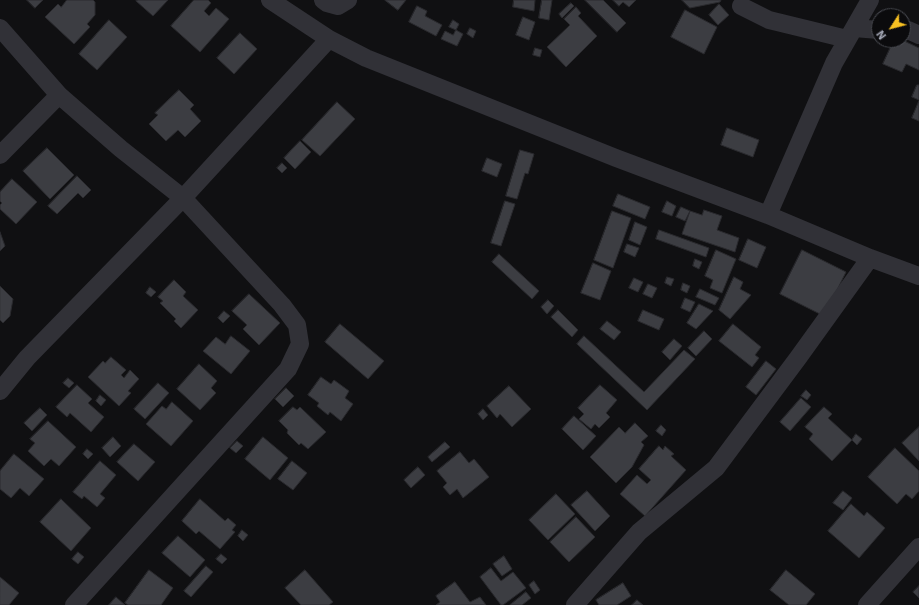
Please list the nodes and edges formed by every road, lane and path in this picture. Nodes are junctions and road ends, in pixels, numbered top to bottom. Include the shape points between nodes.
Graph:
1 (270, 0) edge
2 (323, 0) edge
3 (348, 0) edge
4 (870, 0) edge
5 (741, 6) dead end
6 (0, 28) edge
7 (871, 31) edge
8 (850, 34) junction
9 (330, 39) junction
10 (59, 96) junction
11 (0, 155) edge
12 (182, 198) junction
13 (768, 215) junction
14 (870, 258) junction
15 (919, 276) edge
16 (0, 391) edge
17 (919, 547) edge
18 (74, 605) edge
19 (575, 605) edge
20 (867, 605) edge

1 - 9 street
2 - 3 street via 338,6
4 - 8 street
5 - 8 street via 769,20
6 - 10 street
7 - 8 street
8 - 13 street via 834,63
9 - 12 street
9 - 13 street via 366,58 616,158
10 - 11 street
10 - 12 street
12 - 16 street via 27,358
12 - 18 street via 282,305 297,325 300,344 288,369
13 - 14 street
14 - 15 street
14 - 19 street via 716,468 639,532
17 - 20 street

